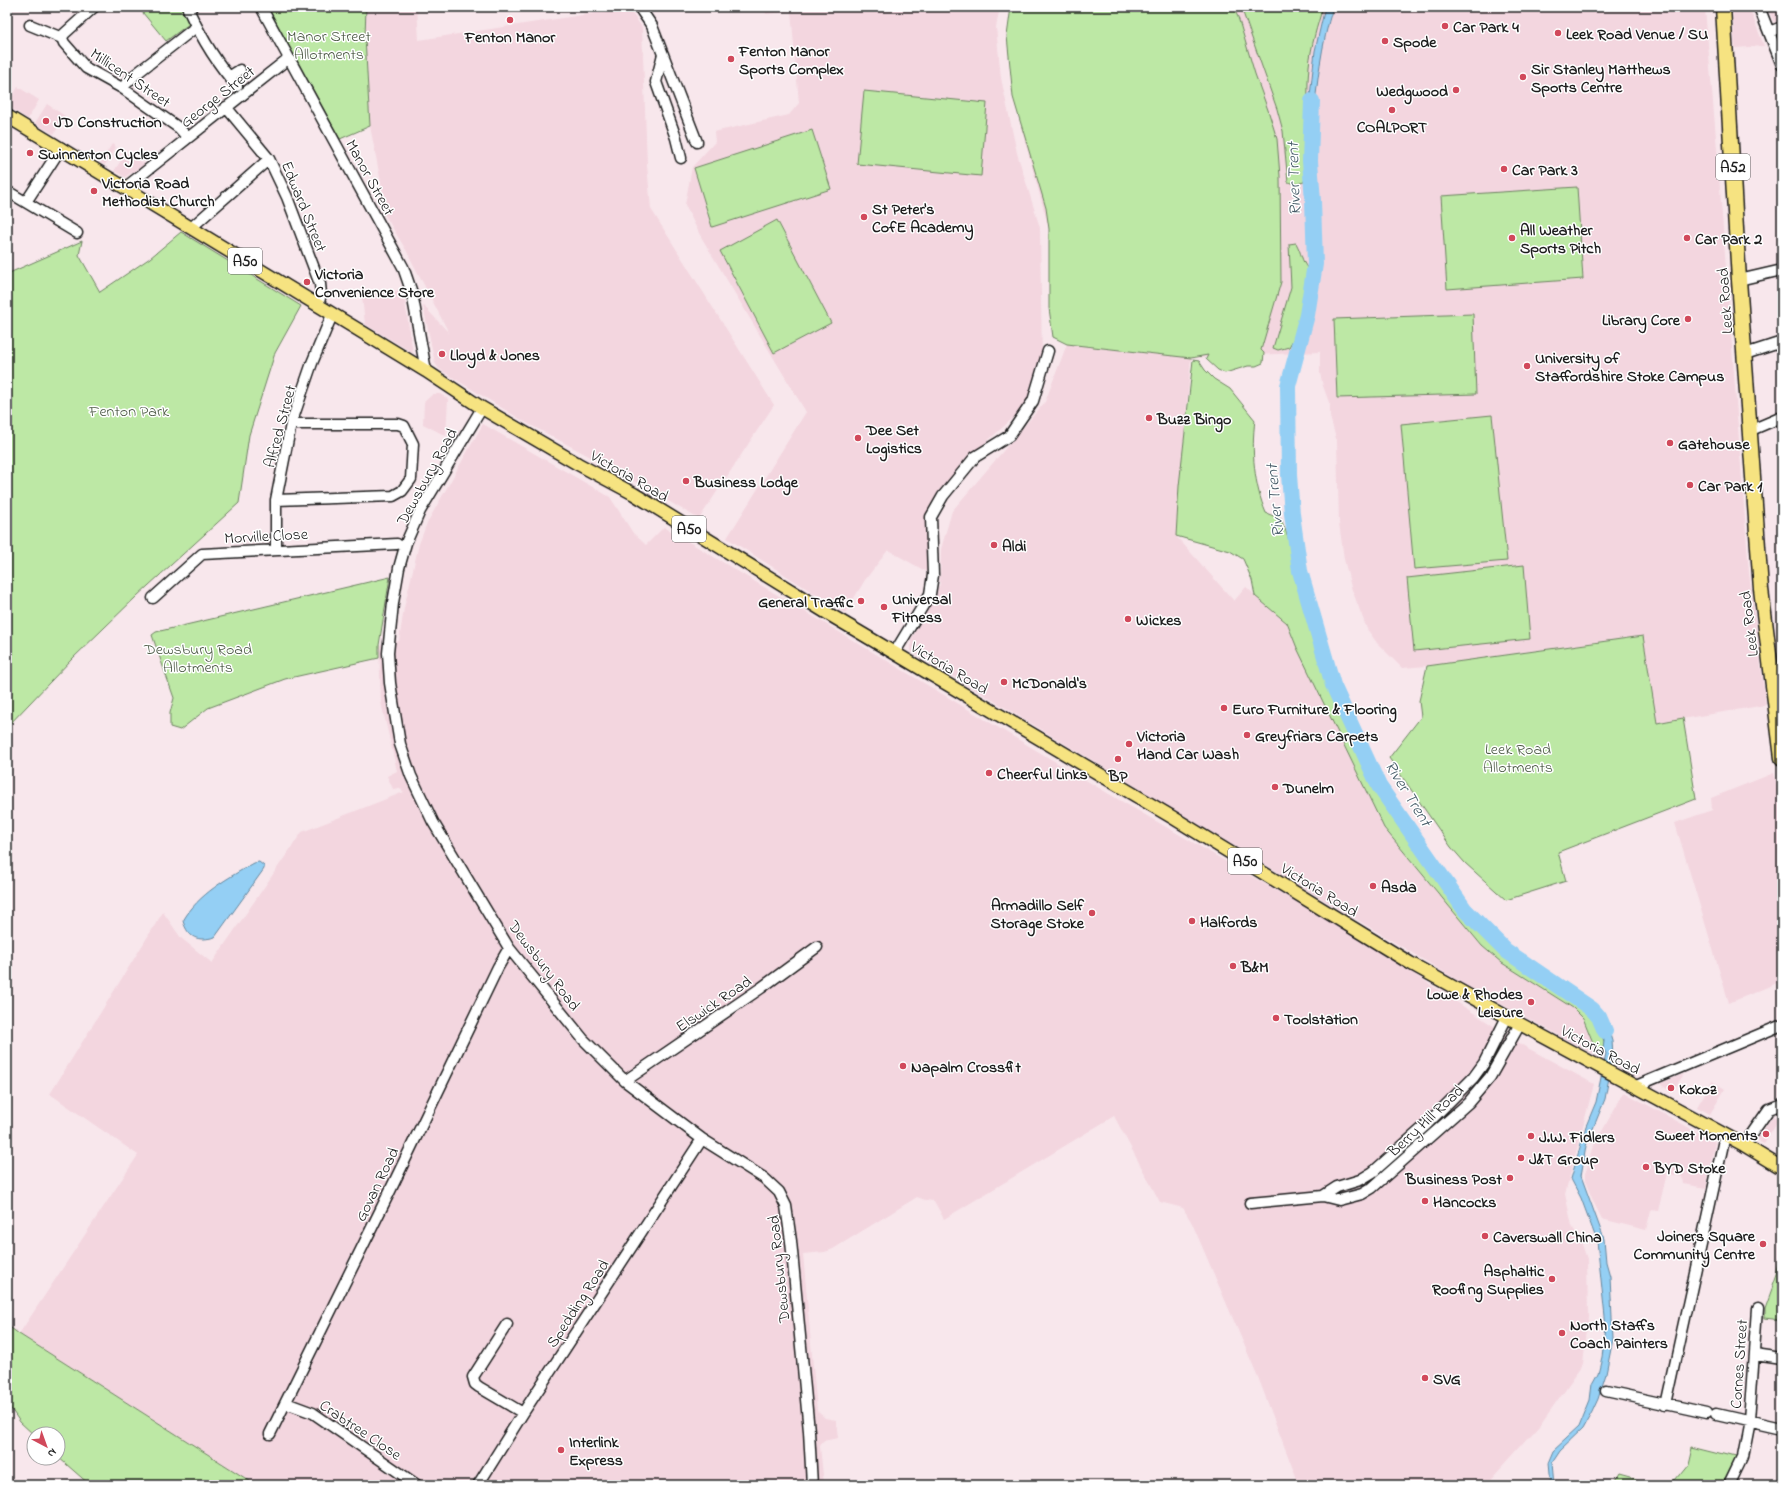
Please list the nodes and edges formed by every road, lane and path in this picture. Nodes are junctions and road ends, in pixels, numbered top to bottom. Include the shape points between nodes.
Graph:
1 (94, 7) edge
2 (192, 7) edge
3 (261, 7) edge
4 (639, 7) edge
5 (1723, 7) edge
6 (1759, 7) edge
7 (37, 25) dead end
8 (1782, 26) edge
9 (196, 27) junction
10 (1769, 32) junction
11 (62, 38) junction
12 (663, 54) junction
13 (289, 58) junction
14 (1782, 65) edge
15 (240, 70) dead end
16 (229, 77) junction
17 (237, 86) dead end
18 (122, 88) junction
19 (226, 107) junction
20 (7, 116) edge
21 (188, 138) junction
22 (696, 142) dead end
23 (61, 148) junction
24 (681, 158) dead end
25 (269, 159) junction
26 (126, 187) junction
27 (7, 190) edge
28 (26, 202) junction
29 (192, 227) junction
30 (77, 233) dead end
31 (1782, 270) edge
32 (1739, 280) junction
33 (318, 306) junction
34 (332, 315) junction
35 (1782, 342) edge
36 (1048, 351) dead end
37 (1745, 354) junction
38 (426, 371) junction
39 (482, 408) junction
40 (1782, 417) edge
41 (291, 424) junction
42 (1749, 431) junction
43 (276, 500) junction
44 (397, 544) dead end
45 (276, 549) junction
46 (153, 598) dead end
47 (895, 652) junction
48 (1779, 713) edge
49 (1782, 758) edge
50 (509, 948) junction
51 (817, 948) dead end
52 (1507, 1017) junction
53 (1520, 1024) junction
54 (1782, 1025) edge
55 (625, 1081) junction
56 (1636, 1086) junction
57 (1782, 1104) edge
58 (1725, 1135) junction
59 (702, 1138) junction
60 (1744, 1145) junction
61 (1782, 1168) edge
62 (1323, 1196) junction
63 (1250, 1204) dead end
64 (1757, 1308) dead end
65 (507, 1324) dead end
66 (1755, 1355) junction
67 (1782, 1359) edge
68 (1606, 1391) dead end
69 (286, 1403) junction
70 (1666, 1405) junction
71 (523, 1413) junction
72 (1749, 1422) junction
73 (1782, 1430) edge
74 (270, 1434) dead end
75 (417, 1485) edge
76 (478, 1485) edge
77 (812, 1485) edge
78 (1729, 1485) edge

1 - 11 street
2 - 9 street via 188,9
3 - 13 street, Manor Street
4 - 12 street via 649,20
5 - 32 highway, Leek Road / A52
6 - 10 street
7 - 11 street
8 - 10 street
9 - 16 street
9 - 18 street
10 - 14 street
11 - 18 street, Millicent Street via 86,68
12 - 22 street
12 - 24 street via 656,82
13 - 19 street, George Street
13 - 38 street, Manor Street via 403,267 412,293
15 - 16 street
16 - 17 street
18 - 21 street, Millicent Street via 179,128
19 - 21 street, George Street
19 - 25 street, Edward Street
20 - 23 main road, Victoria Road / A50
21 - 26 street, George Street
23 - 26 main road, Victoria Road / A50
23 - 28 street
25 - 29 street
25 - 33 street, Edward Street via 288,197 320,284
26 - 29 main road, Victoria Road / A50
27 - 28 street
28 - 30 street
29 - 33 main road, Victoria Road / A50
31 - 32 street
32 - 37 highway, Leek Road / A52
33 - 34 main road, Victoria Road / A50
34 - 38 main road, Victoria Road / A50
34 - 41 street, Alfred Street
35 - 37 street
36 - 47 street via 1033,401 1009,436 975,457 943,496 931,517 932,587
37 - 42 highway, Leek Road / A52
38 - 39 main road, Victoria Road / A50
39 - 47 main road, Victoria Road / A50 via 634,494
39 - 50 street, Dewsbury Road via 420,511 406,543 393,603 388,652 394,712 410,776 433,822
40 - 42 street
41 - 43 street, Alfred Street
41 - 43 street via 404,426 413,444 411,479 402,491 393,496
42 - 48 highway, Leek Road / A52 via 1761,589
43 - 45 street, Alfred Street
44 - 45 street, Morville Close
45 - 46 street, Morville Close via 202,554
47 - 52 main road, Victoria Road / A50 via 1410,963
48 - 49 highway, Leek Road / A52
50 - 55 street, Dewsbury Road via 583,1039
50 - 69 street, Govan Road
51 - 55 street, Elswick Road
52 - 53 main road, Victoria Road / A50
52 - 62 street, Berry Hill Road via 1484,1063 1455,1097 1373,1172 1360,1180 1337,1187
53 - 56 main road, Victoria Road / A50
53 - 62 street, Berry Hill Road via 1490,1077 1477,1093 1380,1182 1362,1194 1348,1198 1339,1200
54 - 56 street
55 - 59 street, Dewsbury Road
56 - 58 main road, Victoria Road / A50
57 - 60 street via 1769,1110
58 - 60 main road, Victoria Road / A50
58 - 70 street
59 - 71 street, Spedding Road
59 - 77 street, Dewsbury Road via 764,1178 779,1192 786,1206 809,1431
60 - 61 main road, Victoria Road / A50
62 - 63 street, Berry Hill Road
64 - 66 street, Cornes Street
65 - 71 street via 473,1377 479,1387
66 - 67 street
66 - 72 street, Cornes Street
68 - 70 street
69 - 74 street, Govan Road
69 - 75 street, Crabtree Close via 313,1413
70 - 72 street
71 - 76 street, Spedding Road
72 - 73 street
72 - 78 street, Cornes Street via 1742,1458

